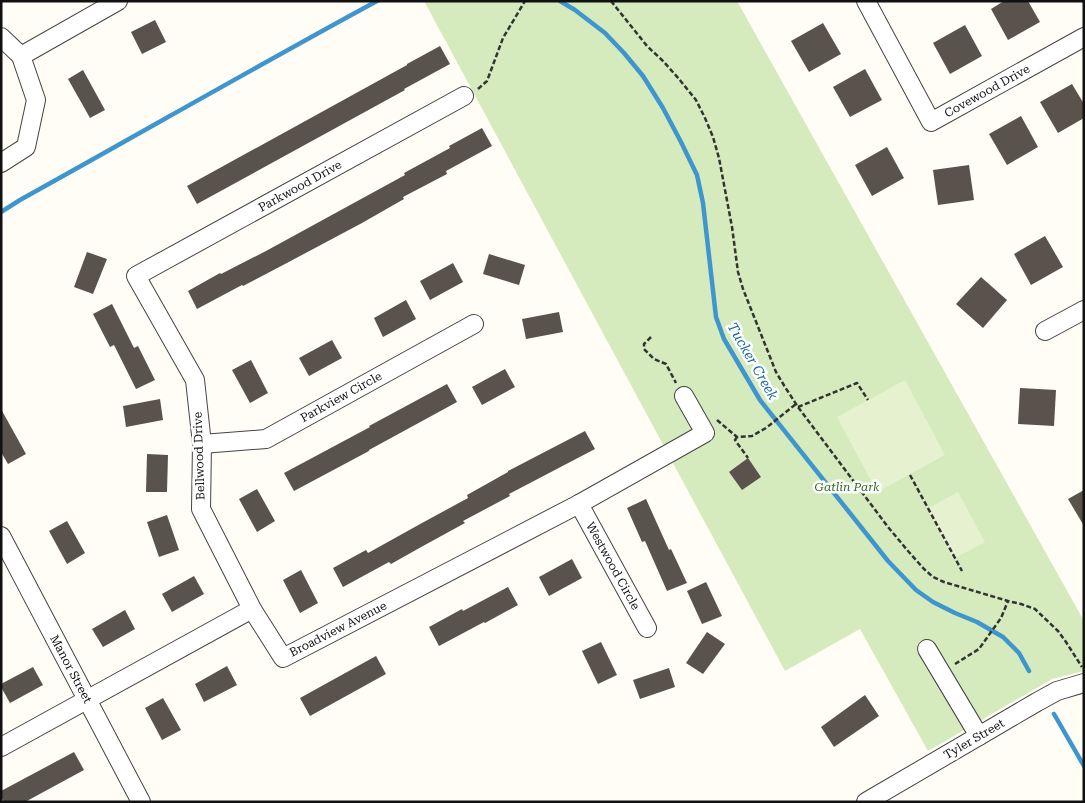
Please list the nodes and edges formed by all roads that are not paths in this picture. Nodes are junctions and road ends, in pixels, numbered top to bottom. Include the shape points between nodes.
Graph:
1 (118, 1) edge
2 (866, 1) edge
3 (1, 37) edge
4 (1084, 37) edge
5 (21, 56) junction
6 (471, 92) road end
7 (1, 163) edge
8 (136, 276) joint
9 (1084, 310) edge
10 (474, 324) dead end
11 (1045, 331) dead end
12 (680, 390) road end
13 (202, 444) junction
14 (579, 504) junction
15 (1, 536) edge
16 (252, 609) junction
17 (647, 628) dead end
18 (927, 649) dead end
19 (1083, 675) edge
20 (88, 700) junction
21 (979, 736) junction
22 (1, 747) edge
23 (141, 802) edge
24 (866, 802) edge

1 - 5 street
2 - 4 street, Covewood Drive via 931,122
3 - 5 street
5 - 7 street via 36,100 26,147
6 - 8 street, Parkwood Drive
8 - 13 street, Bellwood Drive via 195,380
9 - 11 street
10 - 13 street, Parkview Circle via 266,439
12 - 14 street, Broadview Avenue via 705,433
13 - 16 street, Bellwood Drive via 201,509
14 - 16 street, Broadview Avenue via 283,658
14 - 17 street, Westwood Circle
15 - 20 street, Manor Street
16 - 20 street
18 - 21 street
19 - 21 street, Tyler Street
20 - 22 street
20 - 23 street, Manor Street
21 - 24 street, Tyler Street

